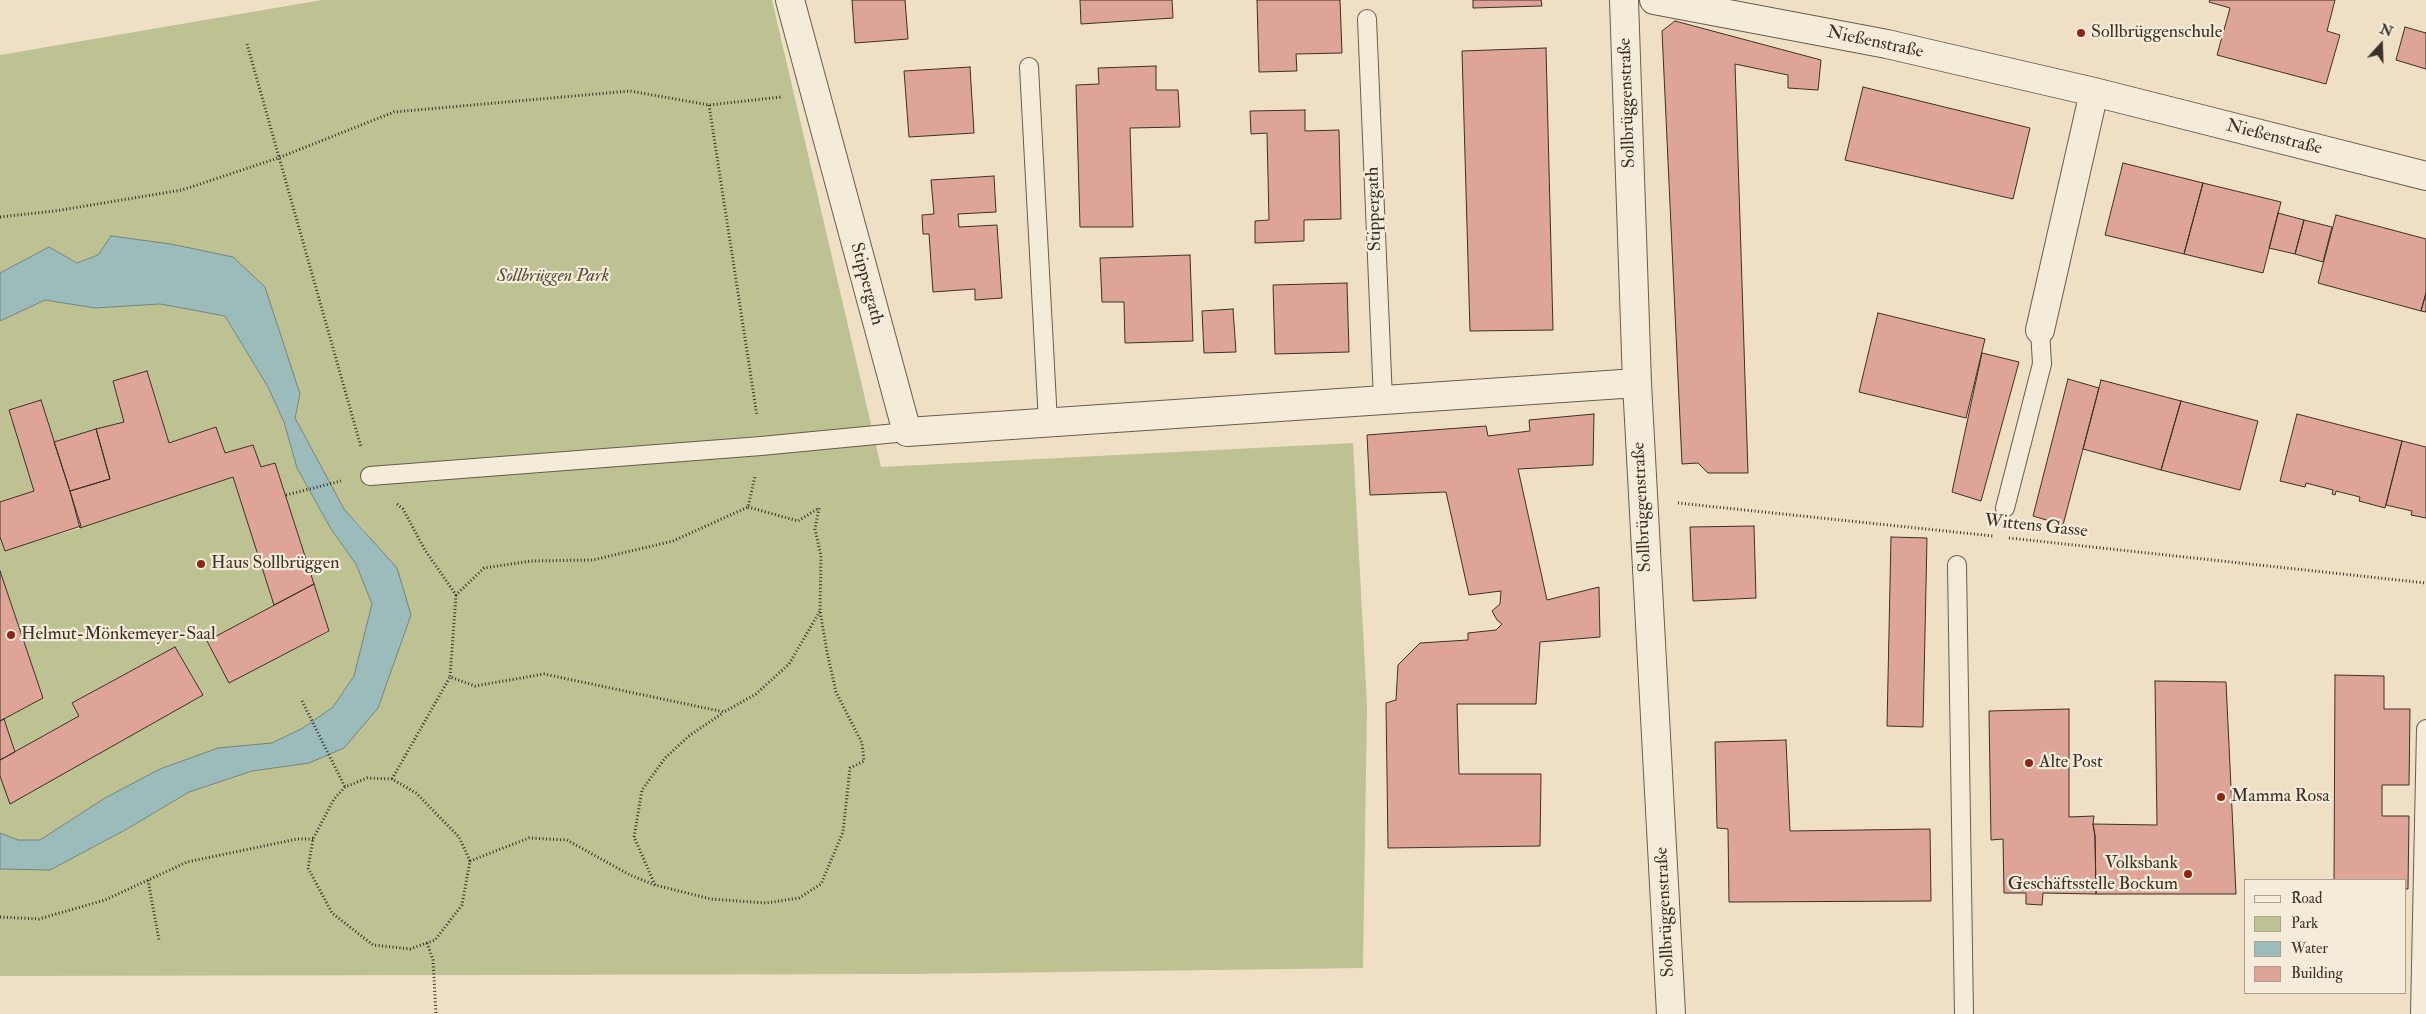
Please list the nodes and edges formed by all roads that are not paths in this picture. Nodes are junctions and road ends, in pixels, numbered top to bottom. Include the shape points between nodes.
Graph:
1 (790, 0) edge
2 (1624, 0) edge
3 (1654, 0) edge
4 (1367, 19) dead end
5 (1029, 67) dead end
6 (2094, 92) junction
7 (2426, 176) edge
8 (2040, 330) joint
9 (1637, 382) junction
10 (1383, 400) junction
11 (1048, 422) junction
12 (906, 432) junction
13 (370, 476) road end
14 (2005, 508) dead end
15 (1957, 564) dead end
16 (2426, 729) edge
17 (1671, 1014) edge
18 (1964, 1014) edge
19 (2420, 1014) edge

1 - 12 street, Stippergath
2 - 9 street, Sollbrüggenstraße
3 - 6 street, Nießenstraße via 1887,44
4 - 10 lane, Stippergath
5 - 11 lane
6 - 7 street, Nießenstraße
6 - 8 street
8 - 14 lane via 2042,364
9 - 10 street
9 - 17 street, Sollbrüggenstraße
10 - 11 street
11 - 12 street
12 - 13 lane
15 - 18 lane
16 - 19 lane

